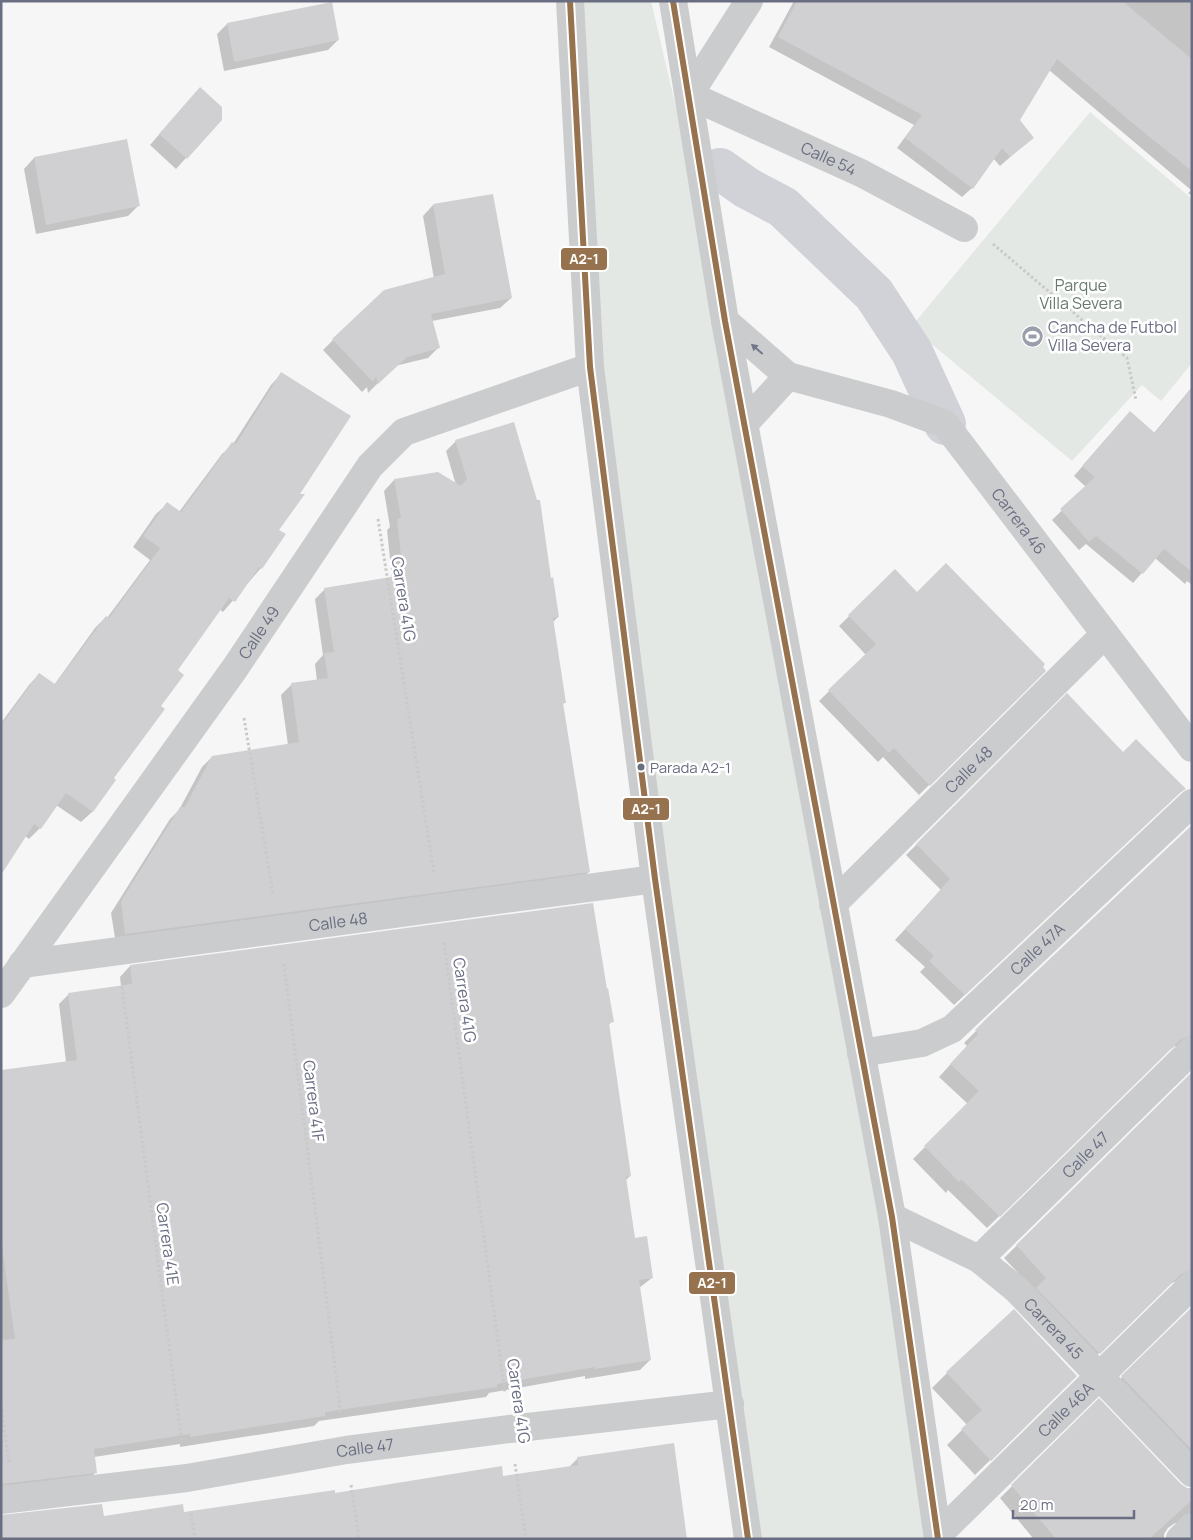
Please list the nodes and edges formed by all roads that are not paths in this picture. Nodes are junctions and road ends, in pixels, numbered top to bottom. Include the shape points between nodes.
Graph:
1 (570, 1) edge
2 (673, 1) edge
3 (749, 1) edge
4 (689, 95) junction
5 (964, 228) road end
6 (725, 321) junction
7 (590, 367) junction
8 (788, 376) junction
9 (745, 423) junction
10 (1105, 634) junction
11 (1192, 748) edge
12 (1192, 803) edge
13 (655, 879) junction
14 (834, 904) junction
15 (22, 964) junction
16 (1, 994) edge
17 (1192, 1050) edge
18 (861, 1053) junction
19 (892, 1217) junction
20 (978, 1259) junction
21 (1192, 1285) edge
22 (1099, 1375) junction
23 (730, 1404) junction
24 (1192, 1473) edge
25 (1, 1500) edge
26 (1192, 1527) edge
27 (938, 1537) edge
28 (748, 1539) edge
29 (1180, 1539) edge

1 - 7 street
2 - 4 street
3 - 4 street
4 - 5 street, Calle 54 via 861,173
4 - 6 street
8 -> 6 street, Carrera 46
6 - 9 street
7 - 13 street
7 - 15 street, Calle 49 via 404,432 370,466 235,668
8 - 9 street
8 - 10 street, Carrera 46 via 891,404 945,424
9 - 14 street
10 - 11 street, Carrera 46
10 - 14 street, Calle 48
12 - 18 street, Calle 47A via 952,1029 922,1043
13 - 15 street, Calle 48
13 - 23 street
14 - 18 street
15 - 16 street, Calle 49
17 - 20 street, Calle 47
18 - 19 street
19 - 20 street, Carrera 45
19 - 27 street
20 - 22 street, Carrera 45 via 1017,1290
21 - 22 street, Calle 46A
22 - 24 street, Carrera 45
22 - 27 street, Calle 46A
23 - 25 street, Calle 47 via 346,1450 187,1478
23 - 28 street
26 - 29 street

